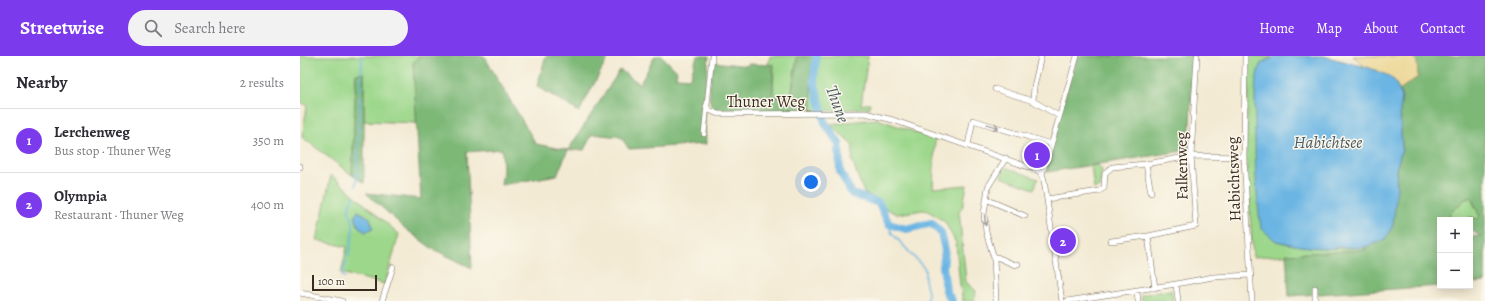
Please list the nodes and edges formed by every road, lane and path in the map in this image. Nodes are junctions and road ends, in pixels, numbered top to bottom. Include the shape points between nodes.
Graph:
1 (712, 56) edge
2 (1041, 56) edge
3 (1077, 56) edge
4 (1197, 56) edge
5 (1245, 56) edge
6 (995, 89) dead end
7 (1033, 101) junction
8 (706, 106) junction
9 (1059, 116) junction
10 (704, 134) dead end
11 (1051, 144) junction
12 (968, 145) junction
13 (1191, 156) junction
14 (1244, 157) junction
15 (1006, 158) junction
16 (1146, 164) junction
17 (1042, 174) junction
18 (1151, 193) dead end
19 (986, 199) junction
20 (1047, 199) junction
21 (1025, 216) dead end
22 (1148, 236) junction
23 (1111, 241) dead end
24 (994, 258) junction
25 (1018, 264) dead end
26 (393, 267) dead end
27 (1250, 275) junction
28 (1176, 284) junction
29 (1155, 288) junction
30 (1315, 288) dead end
31 (1137, 291) junction
32 (300, 293) edge
33 (318, 299) edge
34 (342, 301) edge
35 (382, 301) edge
36 (996, 301) edge
37 (1062, 301) edge
38 (1067, 301) edge
39 (1138, 301) edge
40 (1178, 301) edge
41 (1252, 301) edge
42 (1315, 301) edge

1 - 8 street
2 - 7 street
3 - 9 street
4 - 13 street, Falkenweg
5 - 14 street, Habichtsweg
6 - 7 street
7 - 9 street
8 - 10 street
8 - 12 street, Thuner Weg via 718,114 867,113
9 - 11 street
12 -> 11 street via 974,120
11 - 17 street
12 - 15 street, Thuner Weg
13 - 14 street
13 - 16 street
13 - 22 street, Falkenweg via 1196,226
14 - 27 street, Habichtsweg
15 - 17 street, Thuner Weg
15 - 19 street via 988,187
16 - 18 street
16 - 20 street via 1112,167 1105,173 1104,188 1099,191
17 - 20 street
19 - 21 street
19 -> 24 street via 986,232
20 - 37 street
22 - 23 street, Falkenweg
22 - 29 street
24 - 25 street
24 - 36 street
26 - 35 street
27 - 28 street via 1213,277
27 - 41 street, Habichtsweg
28 - 29 street
28 - 40 street
29 - 31 street
30 - 42 street
31 - 38 street
31 - 39 street
32 - 33 street
33 - 34 street

